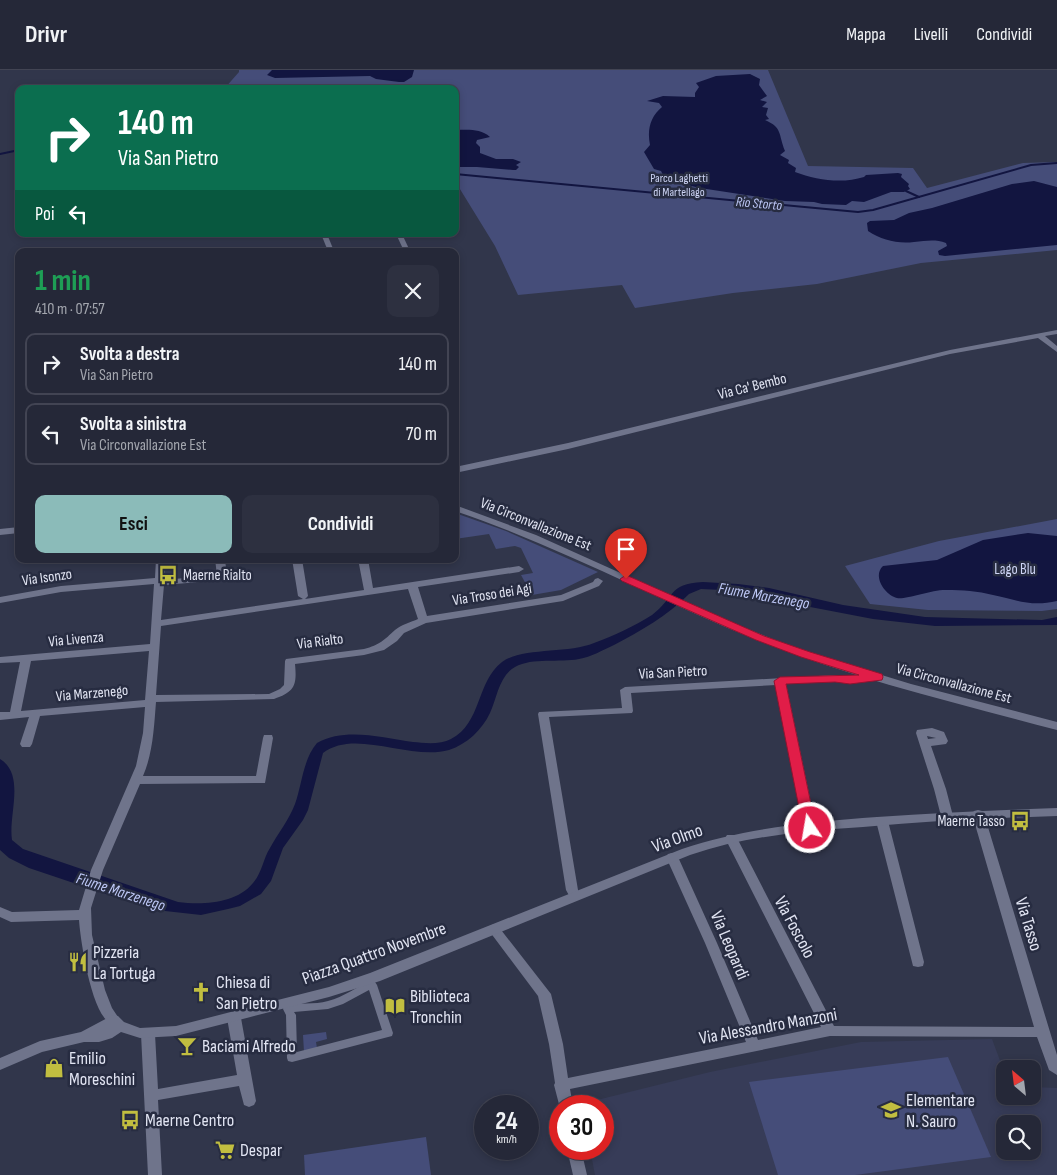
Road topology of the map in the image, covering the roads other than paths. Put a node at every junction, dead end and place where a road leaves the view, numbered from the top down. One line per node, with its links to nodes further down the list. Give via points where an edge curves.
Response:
1 (1057, 332): 2 (street, Via Ca' Bembo)
2 (1038, 335): 3 (street); 4 (street, Via Ca' Bembo, via 950,352 568,446)
3 (1057, 350)
4 (459, 469)
5 (459, 509): 24 (street, Via Circonvallazione Est, via 521,531 760,638)
6 (15, 530): 7 (street)
7 (0, 532)
8 (161, 563): 14 (street)
9 (220, 563): 14 (street, via 222,578)
10 (299, 563): 17 (street)
11 (364, 563): 16 (street)
12 (519, 569): 15 (street, Via Troso dei Agi)
13 (598, 581): 19 (street, Via Troso dei Agi, via 563,598)
14 (159, 582): 18 (street, Via Isonzo, via 61,589); 20 (street)
15 (412, 585): 16 (street, Via Troso dei Agi); 19 (street)
16 (369, 592): 20 (street, Via Troso dei Agi)
17 (303, 596)
18 (0, 600)
19 (423, 620): 28 (street, Via Rialto, via 400,631 380,648 290,661 291,684 285,693 270,697)
20 (156, 624): 21 (street)
21 (154, 647): 22 (street, Via Livenza); 28 (street)
22 (26, 658): 23 (street, Via Livenza); 30 (street)
23 (0, 660)
24 (851, 670): 25 (street, Via Circonvallazione Est); 26 (street, Via San Pietro)
25 (878, 677): 26 (street, Via San Pietro); 32 (street, Via Circonvallazione Est)
26 (835, 678): 27 (street, Via San Pietro)
27 (780, 681): 41 (street); 44 (street, Via San Pietro, via 625,690 628,711 543,714)
28 (150, 701): 29 (street, Via Marzenego); 36 (street, via 146,750)
29 (36, 713): 30 (street, Via Marzenego); 35 (street, Via Marzenego)
30 (15, 715): 31 (street, Via Marzenego)
31 (0, 716)
32 (1057, 726)
33 (268, 738): 36 (street, via 261,780)
34 (924, 743): 39 (street)
35 (26, 744)
36 (137, 780): 46 (street, via 96,870)
37 (1057, 812): 38 (street, Via Olmo)
38 (978, 814): 39 (street, Via Olmo); 54 (street, Via Tasso)
39 (947, 816): 40 (street, Via Olmo)
40 (882, 821): 41 (street, Via Olmo); 48 (street)
41 (810, 828): 42 (street, Via Olmo)
42 (731, 838): 43 (street, Via Olmo); 52 (street, Via Foscolo)
43 (672, 858): 44 (street, Via Olmo); 55 (street, Via Leopardi)
44 (575, 896): 47 (street, Via Olmo)
45 (0, 912): 46 (street, via 11,917)
46 (84, 915): 51 (street, via 98,990 106,1011)
47 (494, 928): 50 (street, Piazza Quattro Novembre, via 329,992); 59 (street, via 544,994 556,1044)
48 (918, 962)
49 (288, 1009): 49 (street, Piazza Quattro Novembre, via 328,1005 372,984 388,1033 292,1058 291,1015)
50 (234, 1018): 53 (street, Piazza Quattro Novembre); 58 (street)
51 (116, 1023): 53 (street, Piazza Quattro Novembre); 56 (street, via 112,1032 100,1037 84,1037 40,1048)
52 (830, 1031): 54 (street, Via Alessandro Manzoni); 55 (street, Via Alessandro Manzoni)
53 (148, 1034): 61 (street)
54 (1049, 1042): 57 (street, Via Tasso)
55 (754, 1046): 59 (street, Via Alessandro Manzoni)
56 (0, 1064)
57 (1057, 1069)
58 (245, 1079): 61 (street); 62 (street)
59 (561, 1085): 60 (street)
60 (563, 1095)
61 (150, 1096): 64 (street)
62 (249, 1101)
63 (577, 1160): 65 (street)
64 (155, 1175)
65 (580, 1175)

